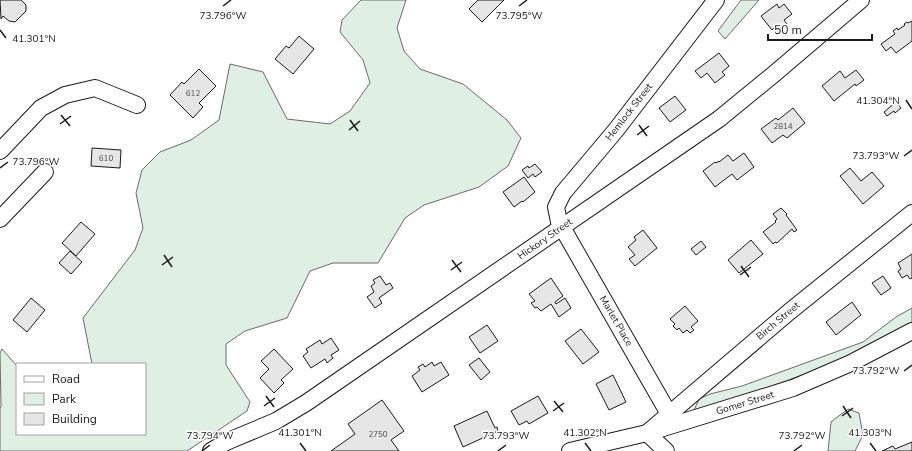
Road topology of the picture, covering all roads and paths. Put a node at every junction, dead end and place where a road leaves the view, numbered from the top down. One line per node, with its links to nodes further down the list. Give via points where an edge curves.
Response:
1 (716, 0): 8 (street, Hemlock Street, via 616,130 563,193 556,207)
2 (861, 0): 8 (street, Hickory Street, via 719,119)
3 (136, 105): 4 (street, via 95,88 65,95 41,108)
4 (0, 151)
5 (45, 172): 7 (street)
6 (912, 213): 10 (street, Birch Street, via 789,312)
7 (0, 219)
8 (562, 228): 10 (street, Marlet Place); 12 (street, Hickory Street, via 306,403 276,421)
9 (912, 331): 11 (street, Gomer Street, via 851,363 793,388)
10 (669, 414): 11 (street, Birch Street)
11 (647, 433): 13 (street, Gomer Street); 14 (street)
12 (211, 451)
13 (570, 451)
14 (666, 451)

